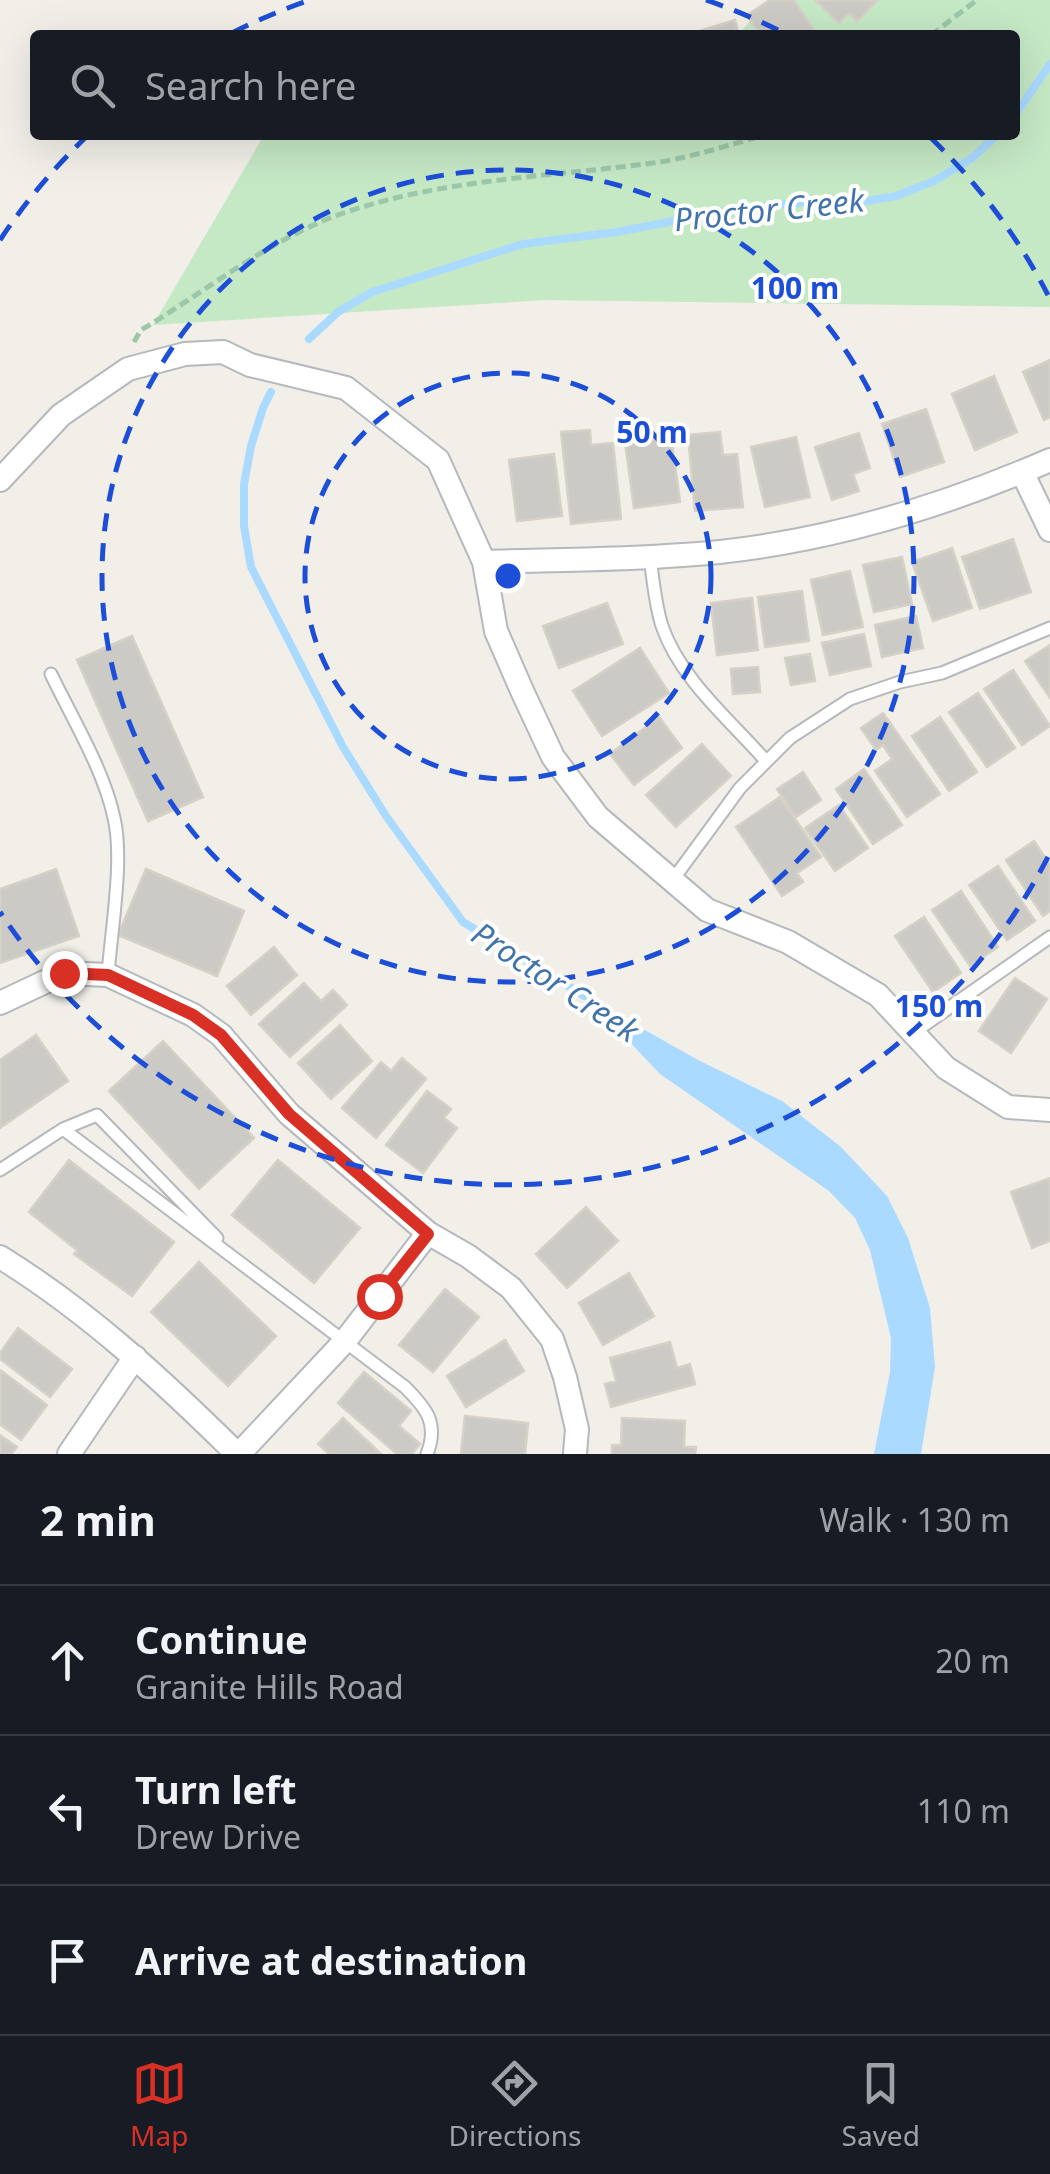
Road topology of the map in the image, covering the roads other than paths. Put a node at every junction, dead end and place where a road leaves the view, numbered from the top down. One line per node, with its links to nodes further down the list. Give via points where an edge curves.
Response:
1 (1050, 460): 2 (street)
2 (1022, 472): 4 (street); 5 (street, via 897,516 785,540)
3 (0, 480): 6 (street, via 61,414 128,369 223,352 346,388 438,460)
4 (1050, 530)
5 (650, 557): 6 (street); 9 (lane, via 672,649)
6 (484, 562): 10 (street, via 496,631 552,756 598,817)
7 (1050, 628): 9 (lane, via 942,673 850,699)
8 (51, 674): 12 (lane, via 115,818)
9 (766, 762): 10 (lane)
10 (672, 881): 14 (street, via 707,910 788,942 878,995)
11 (1050, 936): 14 (lane)
12 (108, 975): 13 (street, via 64,973); 18 (street, via 221,1035 289,1114)
13 (0, 1003)
14 (912, 1033): 15 (street, via 946,1068 1008,1107)
15 (1050, 1110)
16 (63, 1130): 17 (lane); 20 (lane); 20 (lane, via 97,1115)
17 (0, 1170)
18 (428, 1234): 21 (street); 26 (street, via 510,1288 552,1339 577,1430)
19 (0, 1257): 22 (street, via 80,1310)
20 (245, 1266): 21 (lane)
21 (345, 1341): 24 (street); 25 (lane, via 426,1408 434,1438)
22 (135, 1357): 23 (street); 24 (street)
23 (69, 1454)
24 (238, 1454)
25 (427, 1454)
26 (576, 1454)

